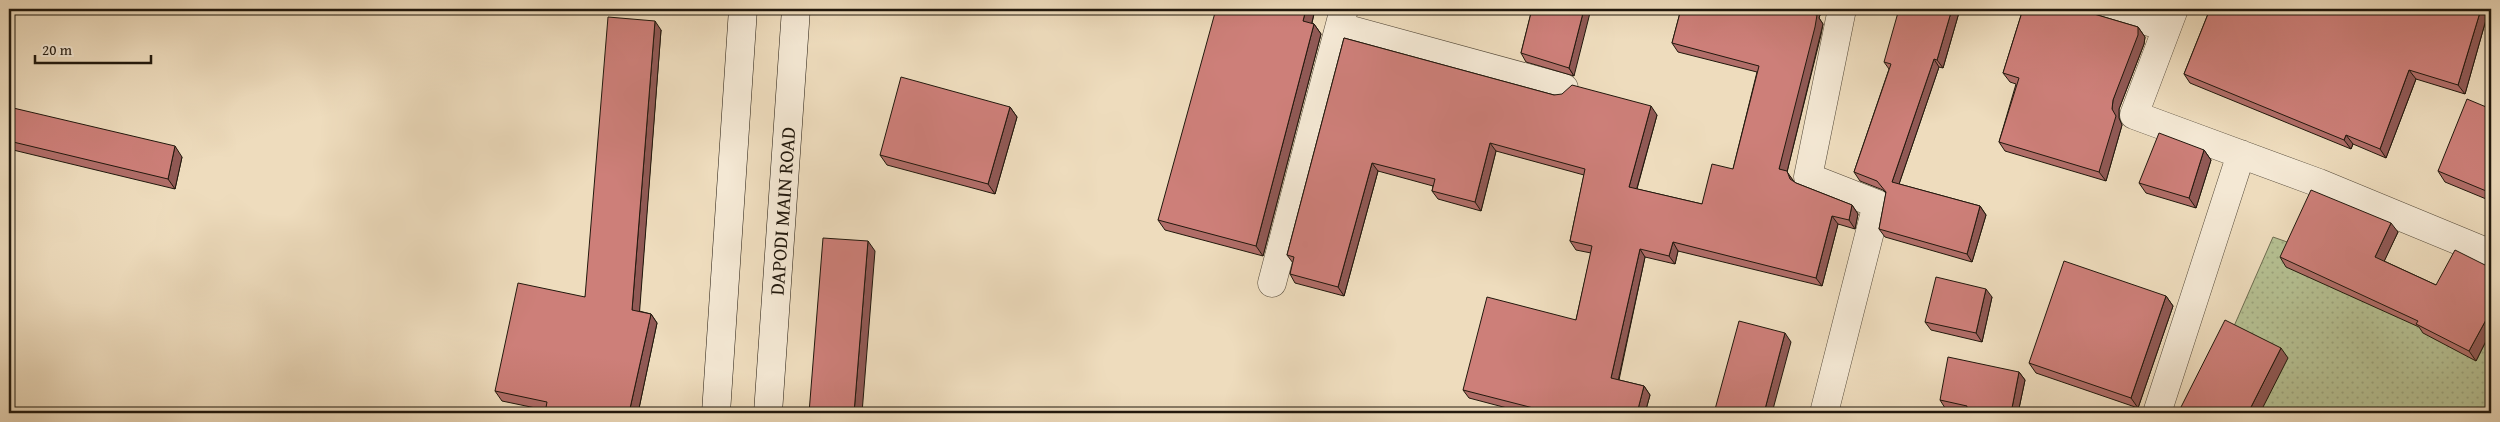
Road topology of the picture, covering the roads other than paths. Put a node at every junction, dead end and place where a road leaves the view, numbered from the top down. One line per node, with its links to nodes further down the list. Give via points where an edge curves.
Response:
1 (743, 9): 11 (street)
2 (796, 9): 12 (street, DAPODI MAIN ROAD)
3 (1842, 9): 13 (street, via 1808,177 1877,204)
4 (2105, 9): 6 (street)
5 (1342, 18): 7 (street); 10 (street)
6 (2171, 18): 8 (street, via 2134,115)
7 (1564, 88)
8 (2241, 154): 9 (street); 14 (street)
9 (2491, 254)
10 (1272, 283)
11 (716, 413)
12 (768, 413)
13 (1824, 413)
14 (2157, 413)

